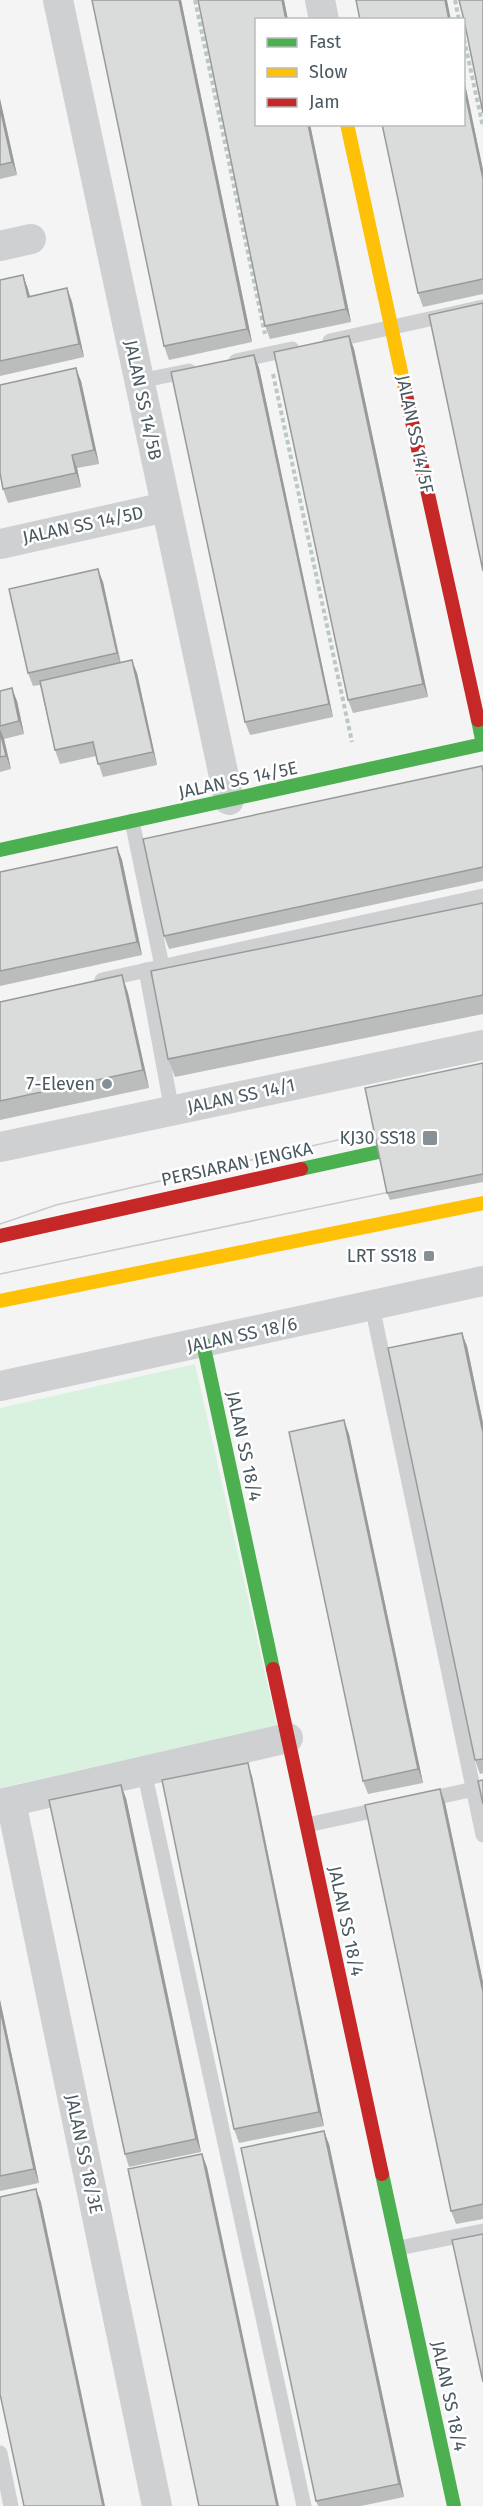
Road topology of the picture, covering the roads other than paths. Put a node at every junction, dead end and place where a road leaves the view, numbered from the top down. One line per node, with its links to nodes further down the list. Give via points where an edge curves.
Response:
1 (58, 0): 11 (street, JALAN SS 14/5B)
2 (320, 0): 3 (street)
3 (324, 18)
4 (347, 126): 8 (street, JALAN SS 14/5F)
5 (31, 239): 6 (street)
6 (0, 246)
7 (483, 307): 8 (lane)
8 (391, 327): 9 (lane); 14 (street, JALAN SS 14/5F)
9 (225, 363)
10 (204, 368): 11 (lane)
11 (139, 381): 12 (street, JALAN SS 14/5B)
12 (166, 507): 13 (street, JALAN SS 14/5D); 15 (street, JALAN SS 14/5B)
13 (0, 544)
14 (483, 744): 15 (street, JALAN SS 14/5E)
15 (229, 800): 16 (street, JALAN SS 14/5E)
16 (132, 821): 17 (street, JALAN SS 14/5E); 19 (lane)
17 (0, 850)
18 (483, 896): 19 (lane)
19 (162, 966): 20 (lane)
20 (146, 970): 21 (lane); 23 (lane)
21 (90, 982)
22 (483, 1045): 23 (street, JALAN SS 14/1)
23 (172, 1111): 25 (street, JALAN SS 14/1)
24 (483, 1129): 27 (street, PERSIARAN JENGKA)
25 (0, 1147)
26 (483, 1203): 29 (street)
27 (0, 1236)
28 (483, 1281): 30 (street, JALAN SS 18/6)
29 (0, 1301)
30 (372, 1306): 31 (street, JALAN SS 18/6); 35 (lane)
31 (203, 1343): 32 (street, JALAN SS 18/6); 33 (street, JALAN SS 18/4)
32 (0, 1386)
33 (288, 1738): 34 (street); 37 (street, JALAN SS 18/4)
34 (144, 1771): 36 (street); 44 (lane)
35 (478, 1788): 37 (lane); 38 (lane)
36 (5, 1803): 43 (street, JALAN SS 18/3E)
37 (307, 1825): 40 (street, JALAN SS 18/4)
38 (483, 1834)
39 (483, 2231): 40 (lane)
40 (399, 2248): 45 (street, JALAN SS 18/4)
41 (0, 2453): 42 (lane)
42 (11, 2506)
43 (157, 2506)
44 (304, 2506)
45 (454, 2506)

